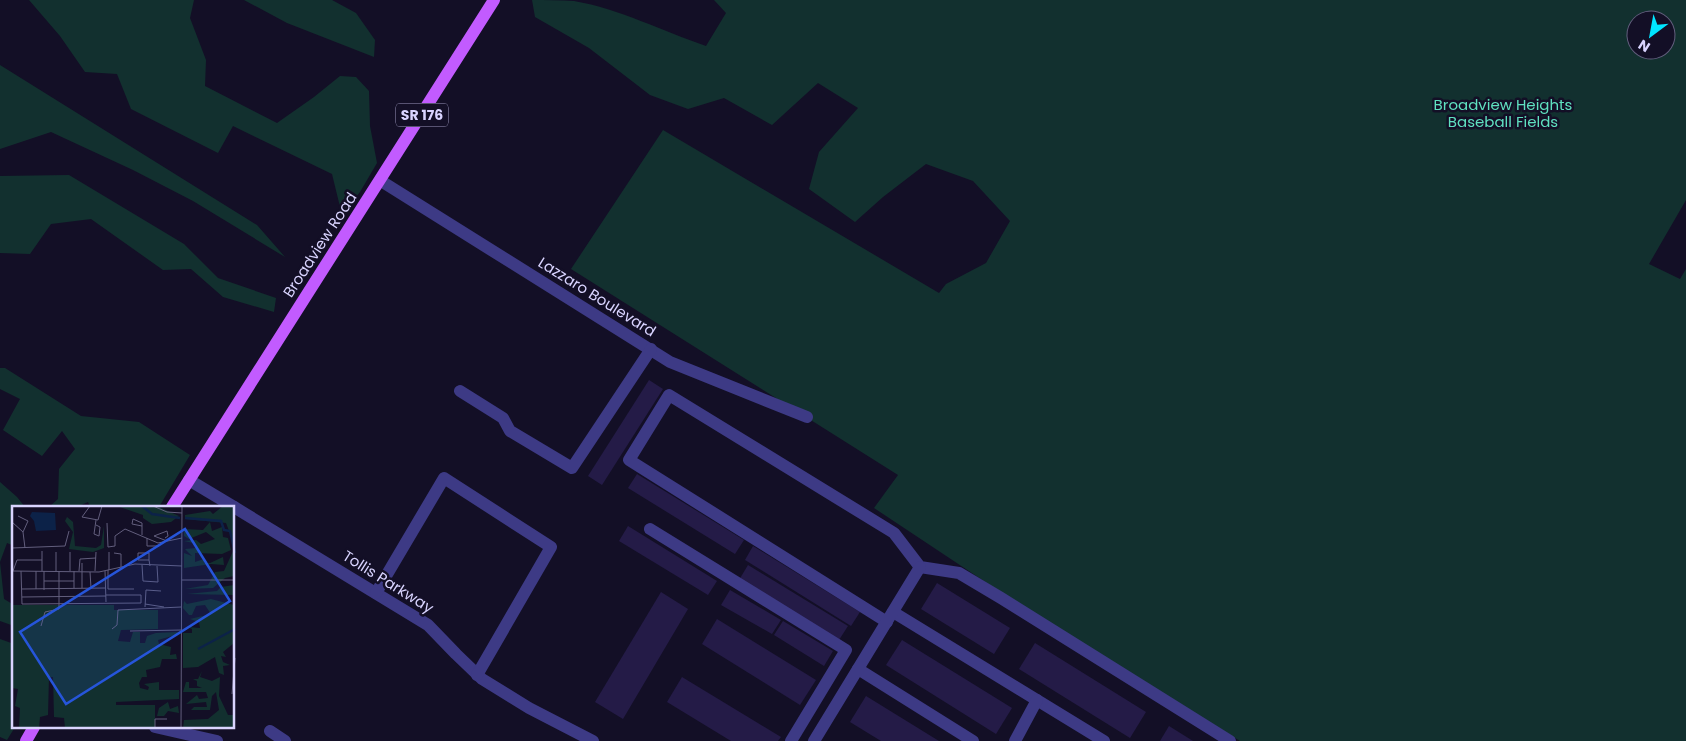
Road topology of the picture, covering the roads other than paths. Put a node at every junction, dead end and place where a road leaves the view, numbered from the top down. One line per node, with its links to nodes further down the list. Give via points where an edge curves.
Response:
1 (494, 0): 2 (main road, Broadview Road / SR 176)
2 (380, 181): 3 (street, Lazzaro Boulevard); 6 (main road, Broadview Road / SR 176)
3 (651, 349): 4 (street, via 572,468 510,431 503,418); 5 (street, Lazzaro Boulevard, via 670,362)
4 (460, 391)
5 (808, 417)
6 (190, 480): 7 (main road, Broadview Road / SR 176); 8 (street, Tollis Parkway)
7 (173, 506)
8 (232, 506)
9 (235, 508): 12 (street, Tollis Parkway)
10 (650, 530): 27 (street, via 846,650)
11 (920, 567): 13 (street); 13 (street, via 894,533 668,395 629,460); 31 (street, via 959,573)
12 (376, 594): 15 (street, Tollis Parkway, via 428,626); 15 (street, via 444,478 551,547)
13 (890, 617): 14 (street); 16 (street)
14 (858, 669): 22 (street); 28 (street)
15 (477, 674): 26 (street, Tollis Parkway, via 528,708)
16 (1037, 700): 20 (street); 29 (street)
17 (33, 728): 23 (main road)
18 (158, 728): 21 (street)
19 (270, 731): 25 (street)
20 (1091, 737): 30 (street)
21 (190, 738): 24 (street)
22 (968, 740)
23 (26, 741)
24 (217, 741)
25 (286, 741)
26 (592, 741)
27 (791, 741)
28 (814, 741)
29 (1015, 741)
30 (1104, 741)
31 (1230, 741)

